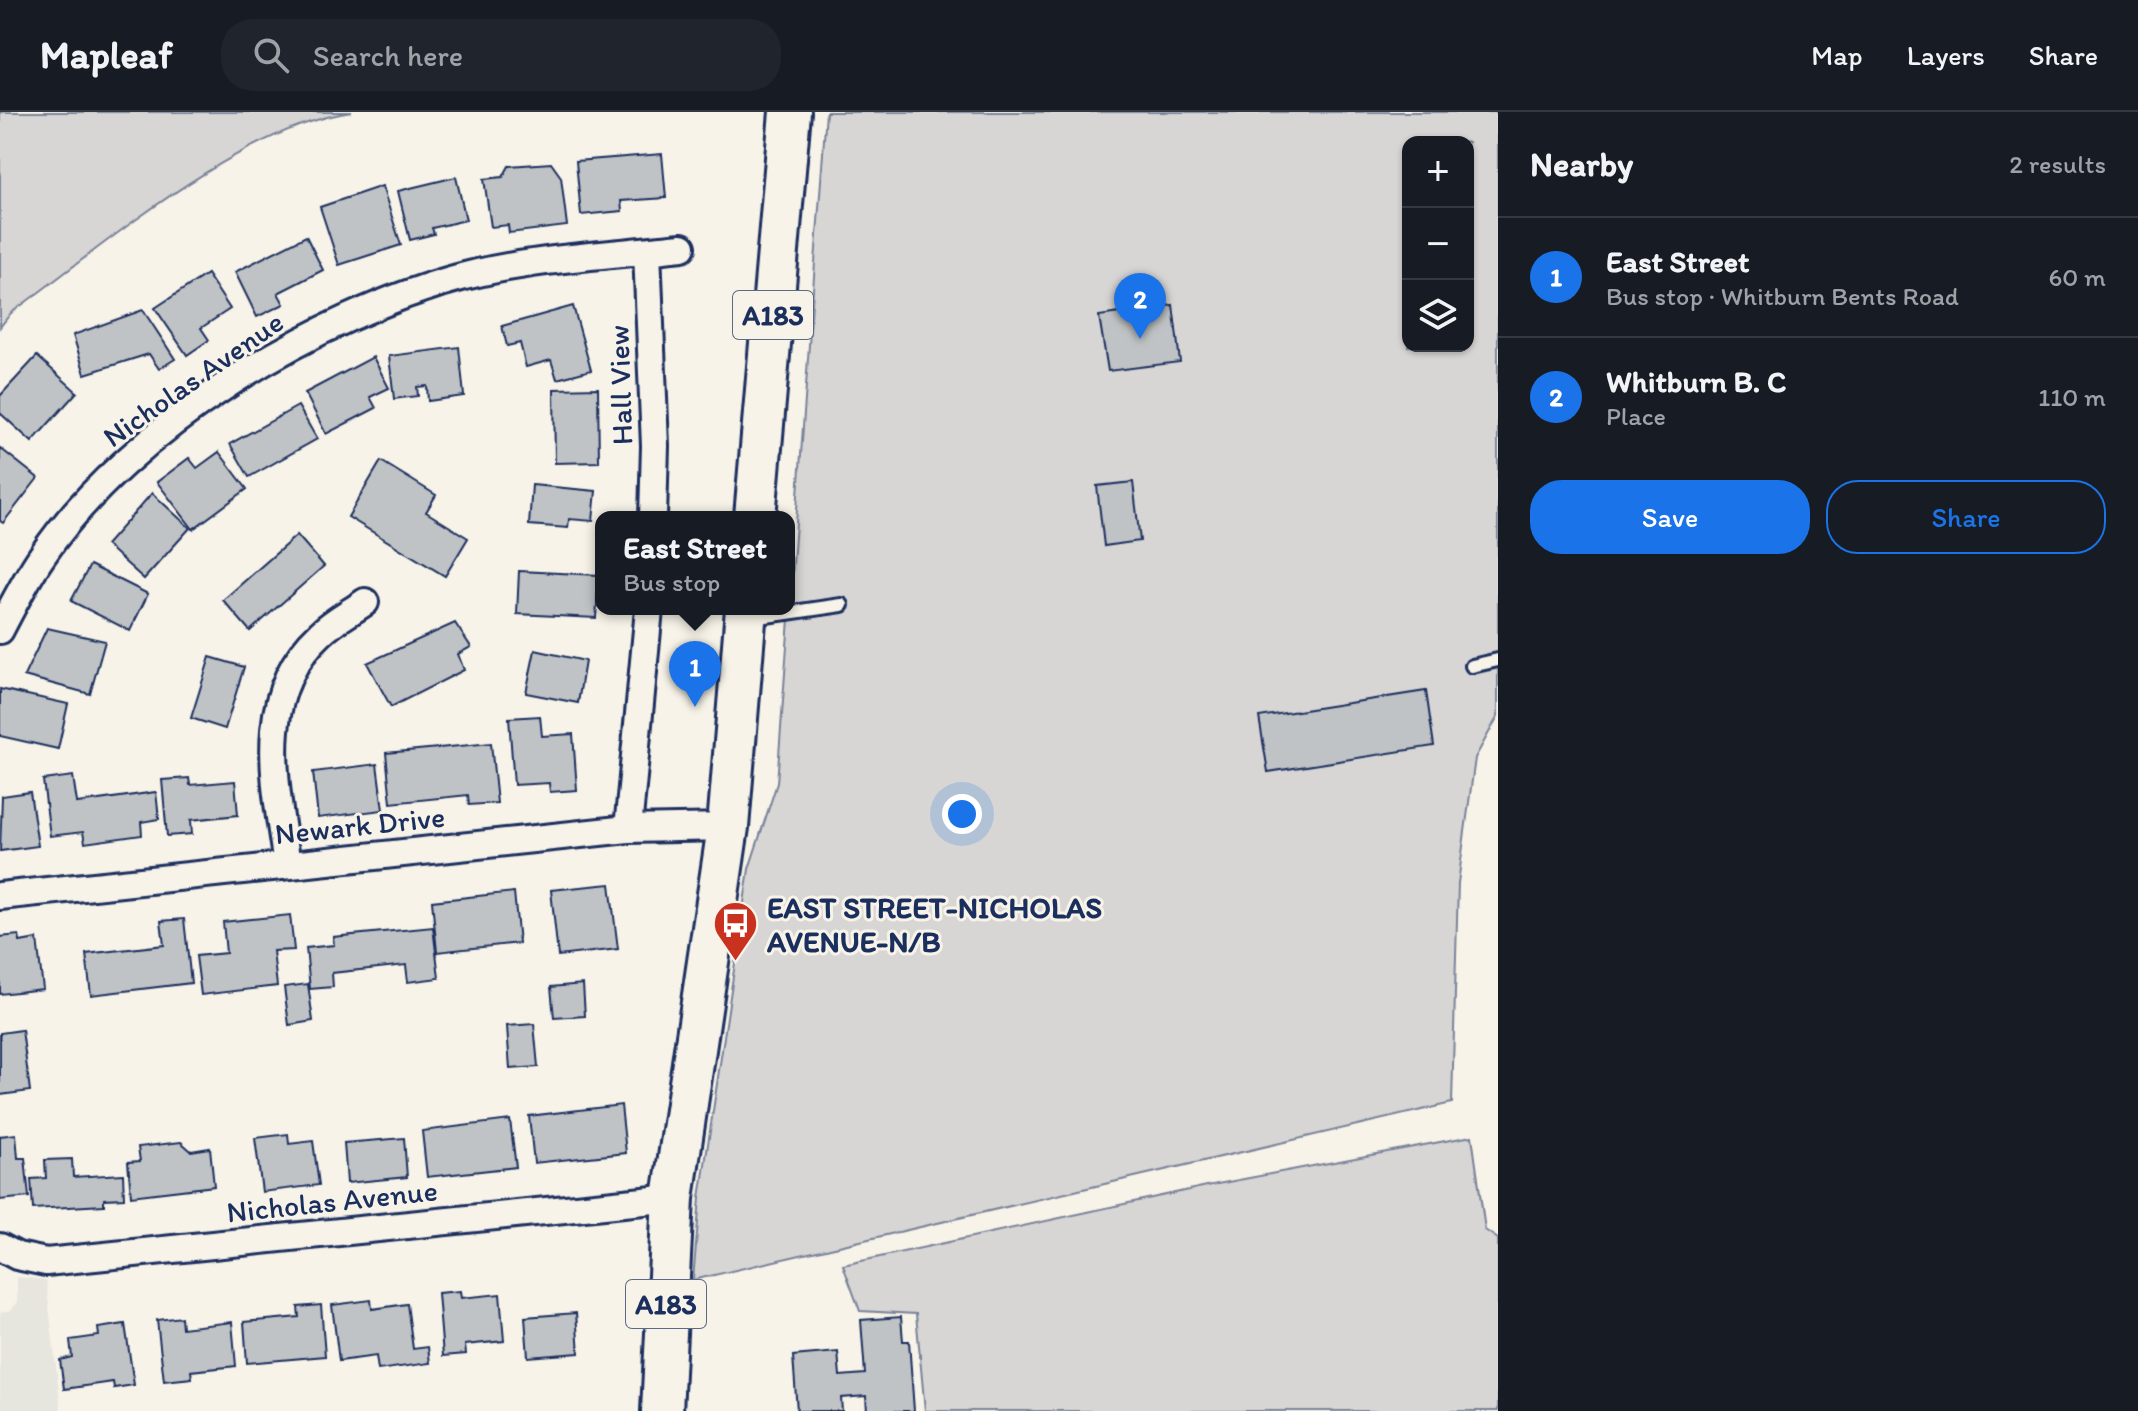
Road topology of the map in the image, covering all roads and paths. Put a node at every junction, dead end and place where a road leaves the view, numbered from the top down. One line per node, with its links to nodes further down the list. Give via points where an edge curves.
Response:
1 (790, 112): 5 (main road, A183)
2 (682, 247): 3 (street, Nicholas Avenue)
3 (647, 251): 4 (street, Hall View); 11 (street, Nicholas Avenue, via 526,264 421,288 376,304 285,350 120,467 42,555)
4 (653, 511)
5 (756, 511)
6 (365, 602): 16 (street, via 319,634 284,682 273,724 273,761)
7 (842, 605): 8 (lane)
8 (795, 609)
9 (648, 615): 15 (street)
10 (745, 615): 14 (main road, A183)
11 (0, 630)
12 (1498, 660): 13 (lane)
13 (1472, 666)
14 (728, 827): 15 (street, Newark Drive); 18 (main road, A183)
15 (628, 829): 16 (street, Newark Drive)
16 (287, 865): 17 (street, Newark Drive)
17 (0, 896)
18 (673, 1198): 19 (street, Nicholas Avenue, via 46,1262); 20 (main road, A183)
19 (0, 1247)
20 (662, 1411)

